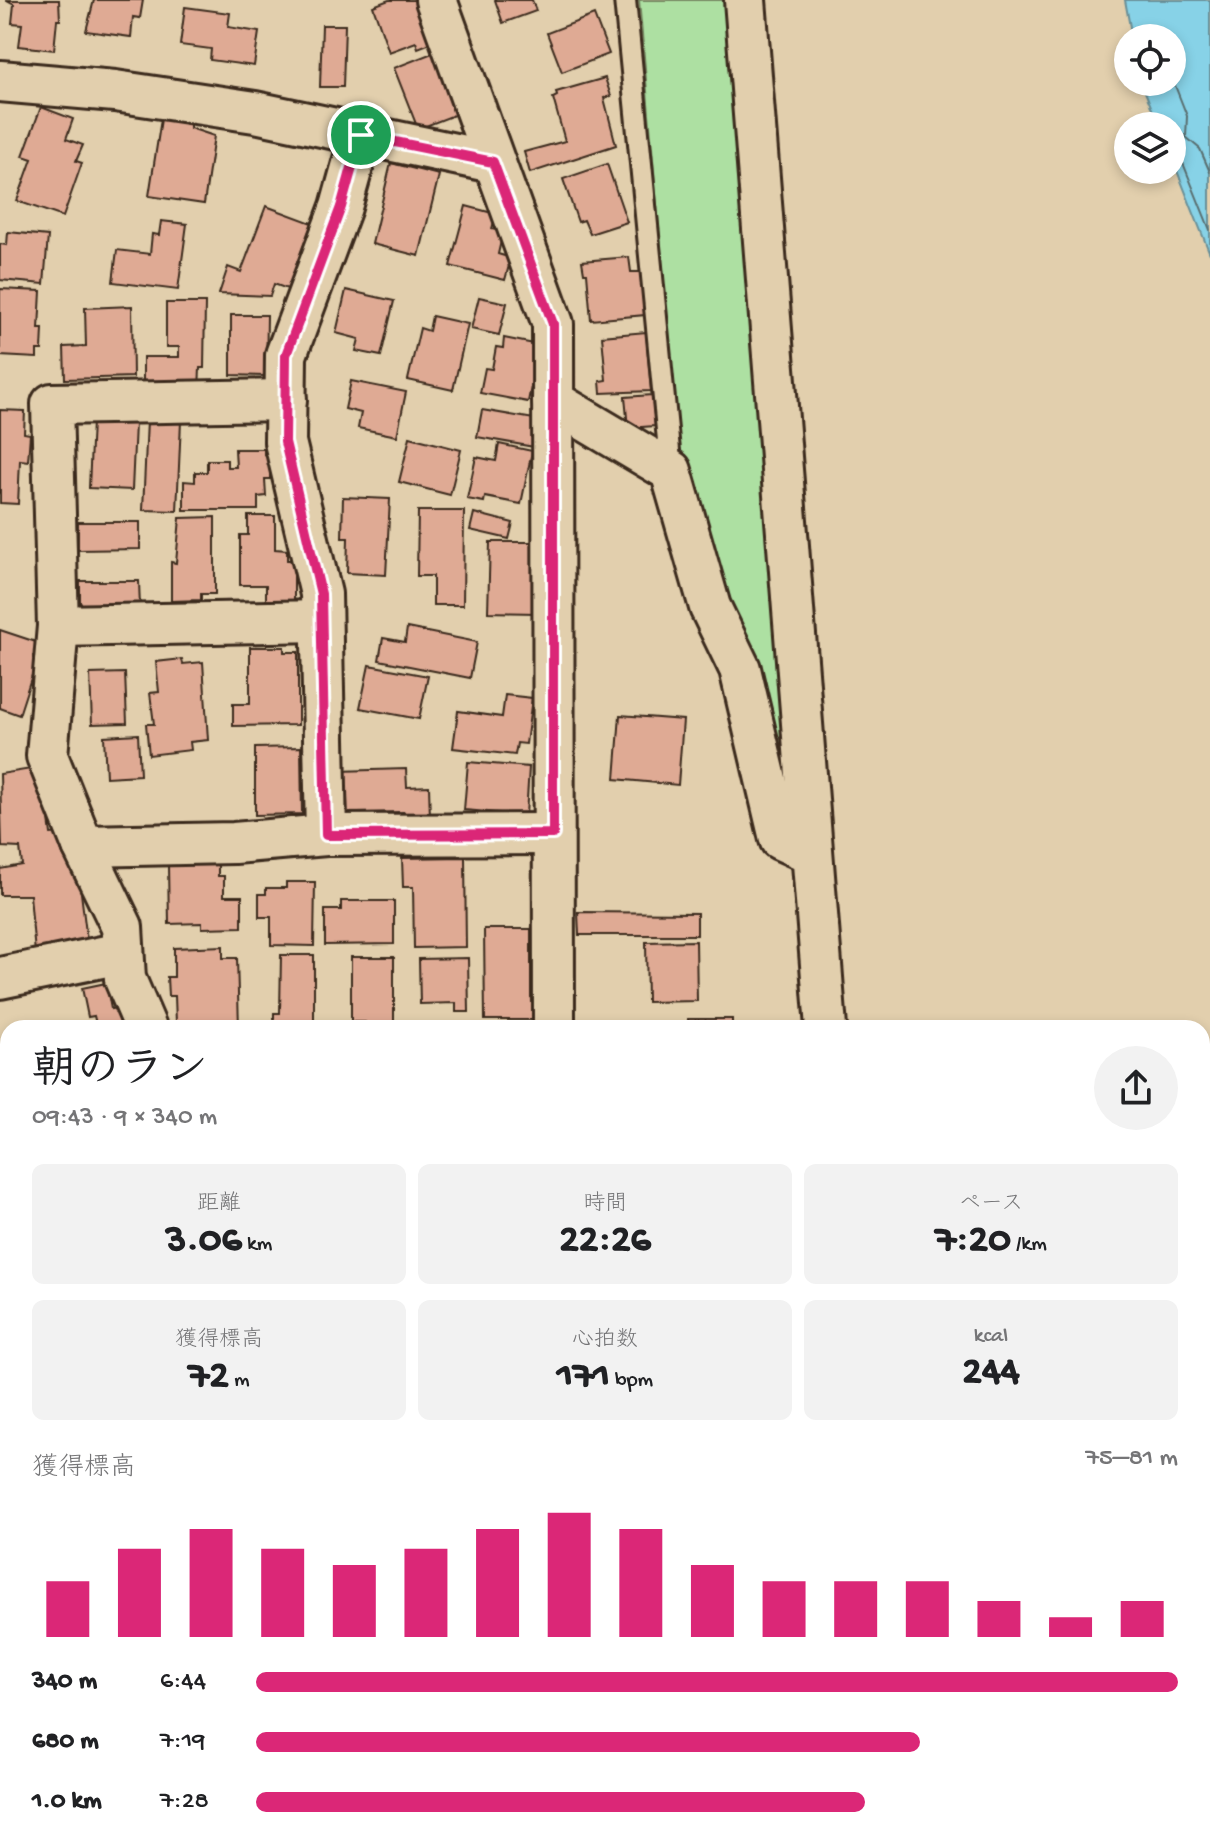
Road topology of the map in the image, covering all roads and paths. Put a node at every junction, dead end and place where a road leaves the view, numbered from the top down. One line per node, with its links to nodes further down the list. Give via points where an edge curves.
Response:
1 (436, 0): 6 (street)
2 (625, 0): 9 (lane)
3 (745, 0): 15 (street)
4 (0, 81): 5 (street, via 224,107)
5 (361, 135): 6 (street); 7 (street, via 341,207 286,355)
6 (493, 162): 8 (street, via 553,324)
7 (286, 400): 10 (street, via 285,442 321,594); 11 (street, via 52,404)
8 (553, 401): 9 (street); 12 (street)
9 (671, 471): 15 (street, via 710,607 740,669 780,839)
10 (321, 621): 11 (street); 13 (street)
11 (58, 626): 14 (street, via 47,756)
12 (553, 834): 13 (street); 19 (street)
13 (326, 835): 14 (street)
14 (83, 846): 16 (street, via 122,927)
15 (811, 853): 20 (street)
16 (121, 953): 17 (street); 18 (street, via 125,979)
17 (0, 978)
18 (143, 1020)
19 (554, 1020)
20 (825, 1020)

